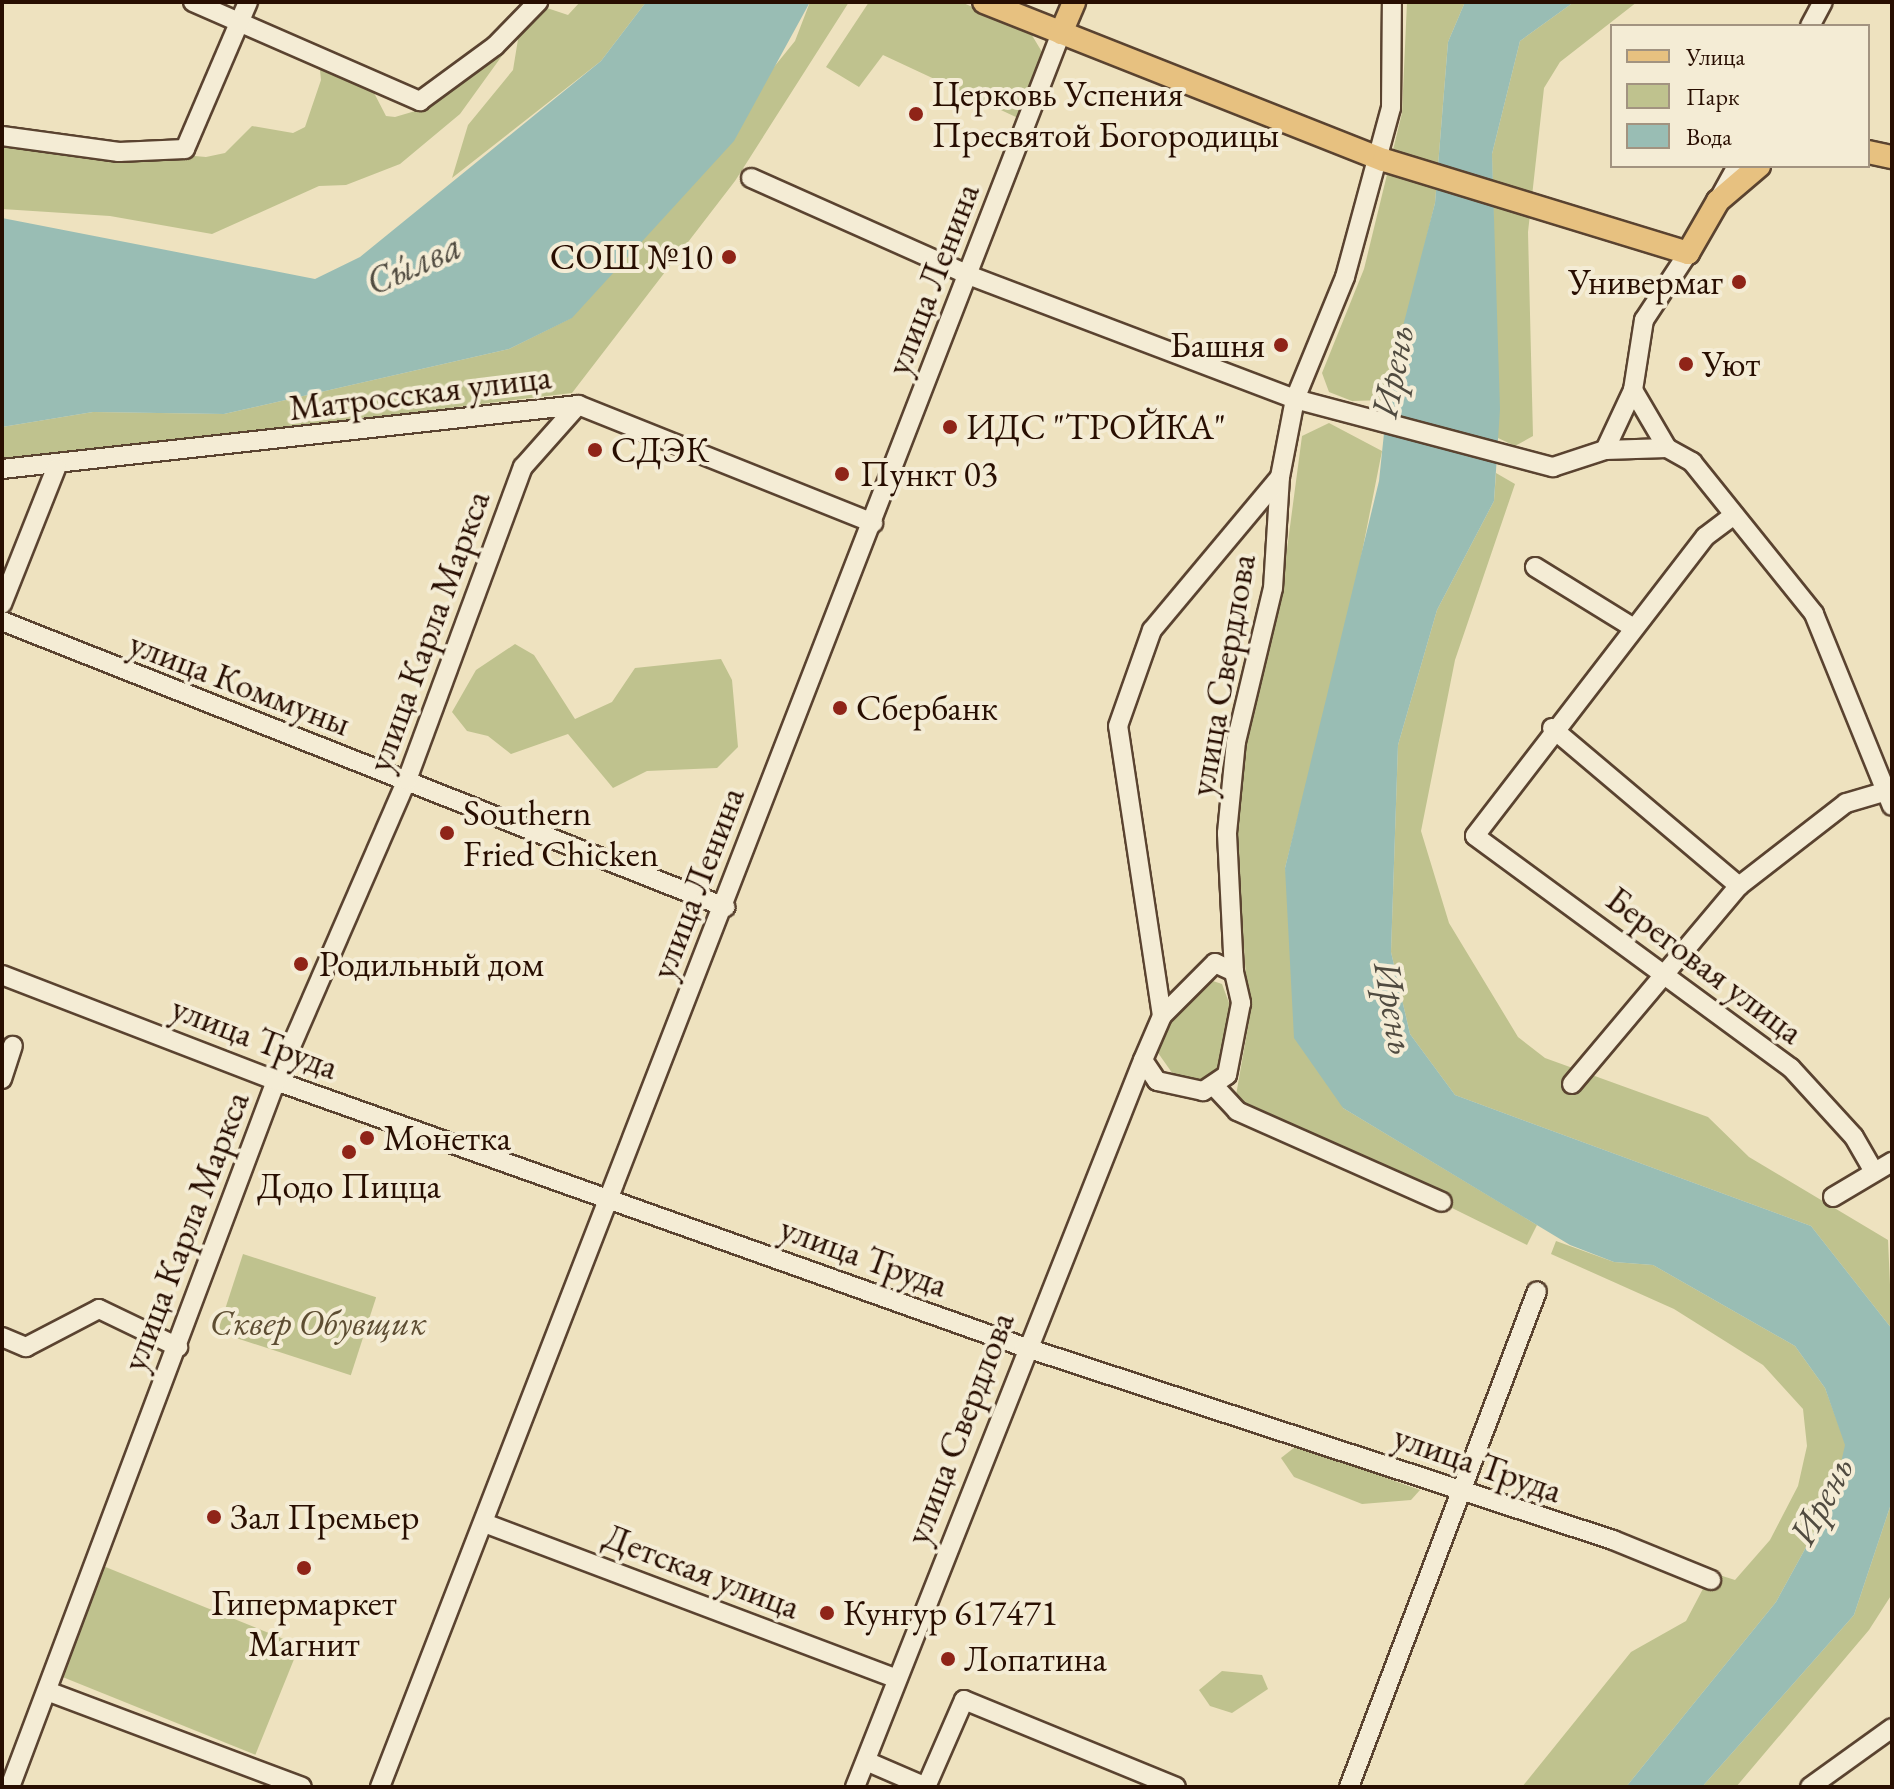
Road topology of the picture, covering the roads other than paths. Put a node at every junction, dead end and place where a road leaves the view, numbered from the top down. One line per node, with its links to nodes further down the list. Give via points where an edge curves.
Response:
1 (193, 2): 8 (street)
2 (248, 2): 8 (street)
3 (538, 2): 8 (street, via 495,46 420,101)
4 (984, 2): 10 (main road)
5 (1074, 2): 10 (main road, улица Ленина)
6 (1392, 2): 14 (street, улица Свердлова, via 1391,108)
7 (1823, 2): 9 (street)
8 (239, 23): 11 (street, via 185,149 119,152)
9 (1811, 24)
10 (1061, 33): 14 (main road); 20 (street, улица Ленина)
11 (2, 136)
12 (1870, 152): 13 (main road)
13 (1892, 157)
14 (1382, 159): 19 (main road); 22 (street, улица Свердлова, via 1345,277)
15 (1736, 168): 18 (street)
16 (1757, 168): 18 (main road)
17 (751, 178): 20 (street)
18 (1718, 201): 19 (main road)
19 (1688, 253): 21 (street, via 1644,320)
20 (971, 276): 22 (street); 30 (street, улица Ленина)
21 (1633, 390): 24 (street); 25 (street)
22 (1295, 399): 25 (street, via 1553,467); 28 (street, улица Свердлова)
23 (578, 405): 26 (street, Матросская улица); 30 (street, Матросская улица); 36 (street, улица Карла Маркса, via 523,467)
24 (1667, 448): 25 (street); 29 (street, via 1692,462)
25 (1605, 450)
26 (56, 468): 27 (street, Матросская улица); 32 (street)
27 (2, 469)
28 (1280, 477): 40 (street, улица Свердлова, via 1273,588 1236,742); 45 (street, улица Свердлова, via 1152,630 1118,726)
29 (1734, 515): 34 (street, via 1705,537); 37 (street, via 1814,614)
30 (873, 523): 39 (street, улица Ленина)
31 (1535, 567): 34 (street)
32 (2, 604)
33 (2, 621): 36 (street, улица Коммуны)
34 (1632, 627): 35 (street)
35 (1552, 728): 38 (street); 43 (street, Береговая улица, via 1475,836)
36 (407, 780): 39 (street, улица Коммуны); 49 (street, улица Карла Маркса)
37 (1890, 799): 38 (street, via 1846,803)
38 (1739, 886): 43 (street)
39 (725, 907): 57 (street, улица Ленина)
40 (1229, 932): 41 (street); 42 (street, улица Свердлова)
41 (1207, 965): 42 (street); 45 (street)
42 (1234, 972): 52 (street, улица Свердлова, via 1240,1025 1227,1075)
43 (1666, 972): 51 (street); 55 (street, Береговая улица, via 1791,1068 1854,1137)
44 (2, 975): 49 (street, улица Труда)
45 (1162, 1016): 47 (street, улица Свердлова)
46 (13, 1046): 48 (street)
47 (1143, 1060): 50 (street); 53 (street, улица Свердлова)
48 (2, 1079)
49 (276, 1081): 57 (street, улица Труда); 61 (street, улица Карла Маркса)
50 (1157, 1081): 52 (street); 53 (street)
51 (1572, 1084)
52 (1215, 1087): 58 (street, via 1237,1111)
53 (1126, 1093): 62 (street, улица Свердлова)
54 (1892, 1162): 55 (street)
55 (1873, 1170): 56 (street)
56 (1833, 1197)
57 (613, 1200): 62 (street, улица Труда); 64 (street, улица Ленина)
58 (1442, 1202)
59 (1537, 1291): 63 (street)
60 (2, 1337): 61 (street, via 26,1347 99,1309)
61 (178, 1347): 67 (street, улица Карла Маркса)
62 (1024, 1347): 63 (street, улица Труда); 66 (street, улица Свердлова)
63 (1460, 1491): 65 (street, улица Труда); 75 (street)
64 (487, 1524): 66 (street, Детская улица); 72 (street, улица Ленина)
65 (1711, 1580)
66 (894, 1678): 69 (street, улица Свердлова)
67 (47, 1691): 70 (street, улица Карла Маркса); 71 (street)
68 (1892, 1728): 76 (street)
69 (866, 1761): 73 (street, улица Свердлова); 74 (street, via 926,1787 964,1700)
70 (10, 1787)
71 (302, 1787)
72 (380, 1787)
73 (855, 1787)
74 (1176, 1787)
75 (1349, 1787)
76 (1810, 1787)

